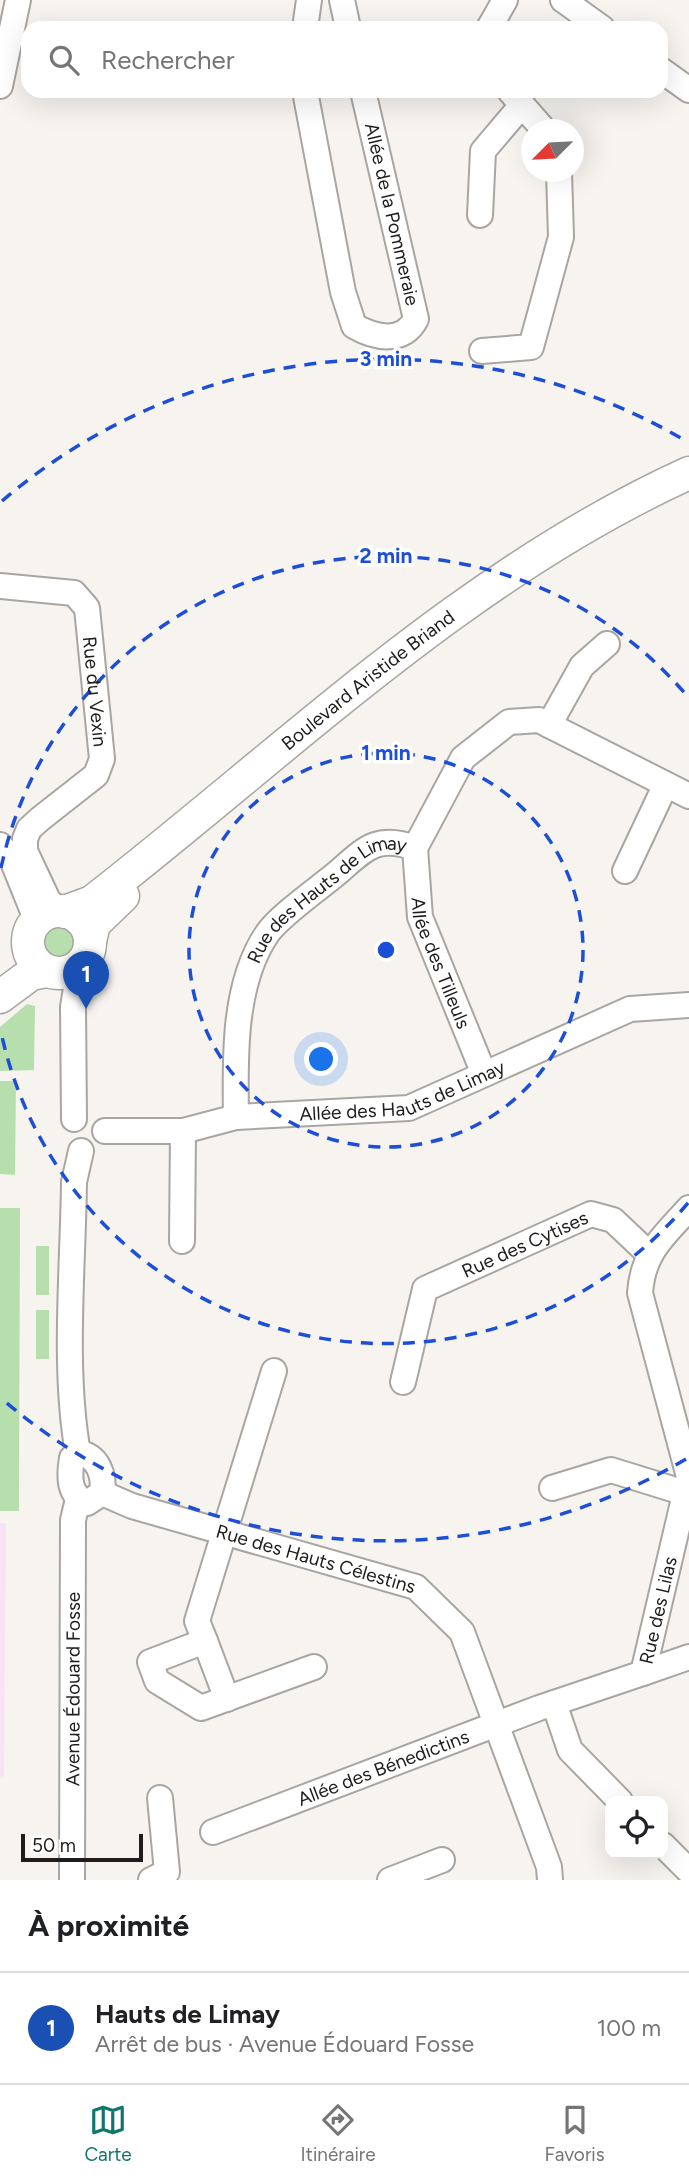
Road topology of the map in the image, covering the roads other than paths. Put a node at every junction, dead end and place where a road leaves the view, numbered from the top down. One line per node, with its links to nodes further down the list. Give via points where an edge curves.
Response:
1 (18, 0): 11 (street)
2 (309, 0): 6 (street)
3 (342, 0): 7 (street)
4 (505, 0): 8 (street)
5 (563, 0): 9 (street)
6 (306, 21)
7 (346, 21)
8 (493, 21)
9 (592, 21)
10 (668, 75): 12 (street)
11 (0, 86)
12 (689, 90)
13 (306, 98): 14 (street, Allée de la Pommeraie, via 343,292 354,326 373,336 395,336 411,328 416,318)
14 (365, 98)
15 (516, 98): 16 (street); 18 (street, via 483,151)
16 (534, 119)
17 (559, 182): 19 (street, via 561,237 531,347)
18 (480, 215)
19 (482, 351)
20 (689, 473): 30 (main road, Boulevard Aristide Briand, via 590,524 501,579 407,648 92,902)
21 (689, 483): 31 (main road, Boulevard Aristide Briand, via 565,551 433,640 144,878 97,920)
22 (0, 586): 30 (street, Rue du Vexin, via 74,593 86,608 102,758 96,775 40,819 25,839 25,851 48,900)
23 (607, 644): 24 (street, via 582,666)
24 (549, 725): 25 (street, Rue des Hauts de Limay); 28 (street, Rue des Hauts de Limay, via 539,720 509,722 463,758)
25 (666, 786): 26 (street, Rue des Hauts de Limay); 29 (street)
26 (689, 796)
27 (0, 845): 30 (street, via 11,857 34,914)
28 (415, 848): 35 (street, Allée des Tilleuls, via 420,917); 36 (street, Rue des Hauts de Limay, via 392,840 365,849 267,933 243,990 235,1053)
29 (625, 871)
30 (46, 923): 31 (main road, via 35,962); 31 (main road, via 82,922); 32 (main road, via 21,961)
31 (68, 962): 33 (main road, via 31,974); 37 (street)
32 (0, 979)
33 (0, 997)
34 (689, 1005): 35 (street, Allée des Hauts de Limay, via 630,1009)
35 (484, 1074): 36 (street, Allée des Hauts de Limay, via 409,1108)
36 (236, 1117): 39 (street, Allée des Hauts de Limay)
37 (74, 1119): 38 (street, via 90,1115 100,1120); 40 (street, via 68,1140)
38 (105, 1130): 39 (street, Allée des Hauts de Limay); 40 (street, via 98,1148)
39 (183, 1131): 42 (street)
40 (80, 1151): 46 (street, via 74,1182 72,1384)
41 (689, 1208): 43 (street)
42 (183, 1241)
43 (649, 1253): 45 (street, Rue des Cytises, via 614,1220 591,1214 425,1289); 49 (street, Rue des Lilas, via 641,1272 640,1293 689,1477)
44 (274, 1371): 51 (street)
45 (402, 1382)
46 (78, 1453): 48 (street, via 94,1460 104,1482); 50 (street, via 70,1470 70,1485)
47 (552, 1488): 49 (street, via 611,1470)
48 (103, 1493): 50 (street, via 87,1503); 51 (street, Rue des Hauts Célestins, via 132,1506)
49 (685, 1493): 55 (street, Rue des Lilas)
50 (78, 1499): 65 (street, Avenue Édouard Fosse, via 73,1527)
51 (225, 1532): 52 (street, via 197,1620); 58 (street, Rue des Hauts Célestins, via 416,1587 462,1632)
52 (205, 1642): 56 (street); 56 (street, via 150,1662 157,1681 201,1708)
53 (689, 1657): 55 (street)
54 (314, 1667): 56 (street)
55 (643, 1673): 57 (street, Rue des Lilas)
56 (227, 1699)
57 (554, 1703): 58 (street, Allée des Bénedictins); 59 (street, via 570,1750)
58 (497, 1726): 61 (street, Allée des Bénedictins); 68 (street, Rue des Hauts Célestins)
59 (615, 1796)
60 (160, 1798): 66 (street, via 167,1872)
61 (213, 1832)
62 (668, 1850): 64 (street)
63 (442, 1860): 67 (street)
64 (689, 1871)
65 (72, 1880)
66 (151, 1880)
67 (390, 1880)
68 (550, 1880)

